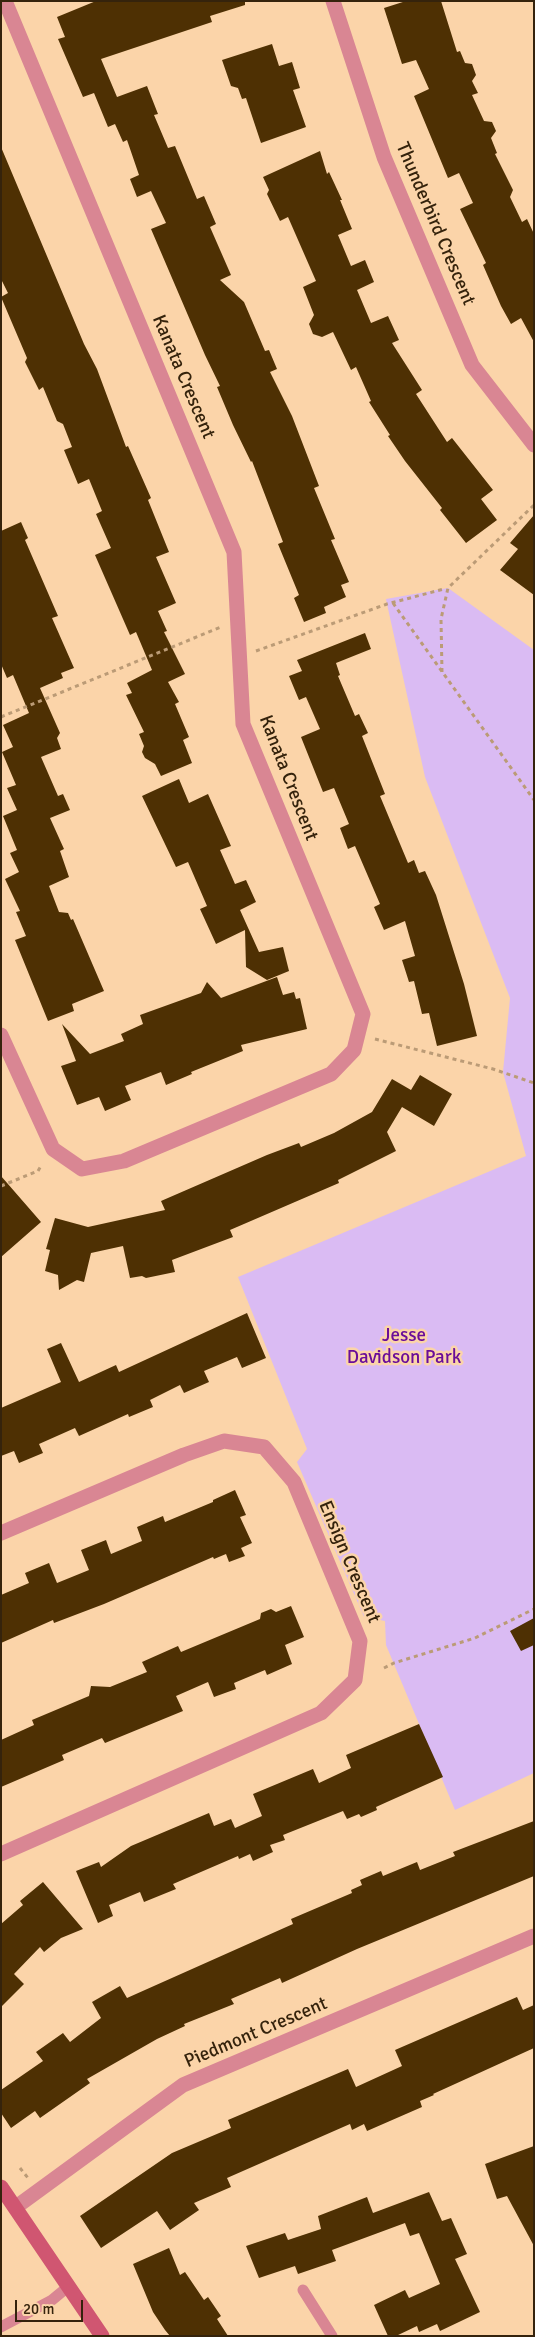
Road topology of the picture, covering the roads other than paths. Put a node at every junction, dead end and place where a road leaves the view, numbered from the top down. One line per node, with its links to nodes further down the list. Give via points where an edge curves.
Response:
1 (5, 1): 4 (street, Kanata Crescent, via 234,552 243,724 363,1014 354,1050 331,1074 124,1161 82,1169 53,1149)
2 (333, 1): 3 (street, Thunderbird Crescent, via 384,157 472,364)
3 (534, 445)
4 (1, 1035)
5 (1, 1533): 6 (street, Ensign Crescent, via 224,1441 264,1447 294,1482 360,1641 354,1680 321,1713)
6 (1, 1854)
7 (534, 1936): 9 (street, Piedmont Crescent, via 183,2085)
8 (1, 2187): 9 (street)
9 (16, 2207): 10 (street)
10 (69, 2286): 12 (lane, via 52,2300); 13 (street)
11 (303, 2290): 14 (lane)
12 (1, 2327)
13 (102, 2336)
14 (332, 2336)

